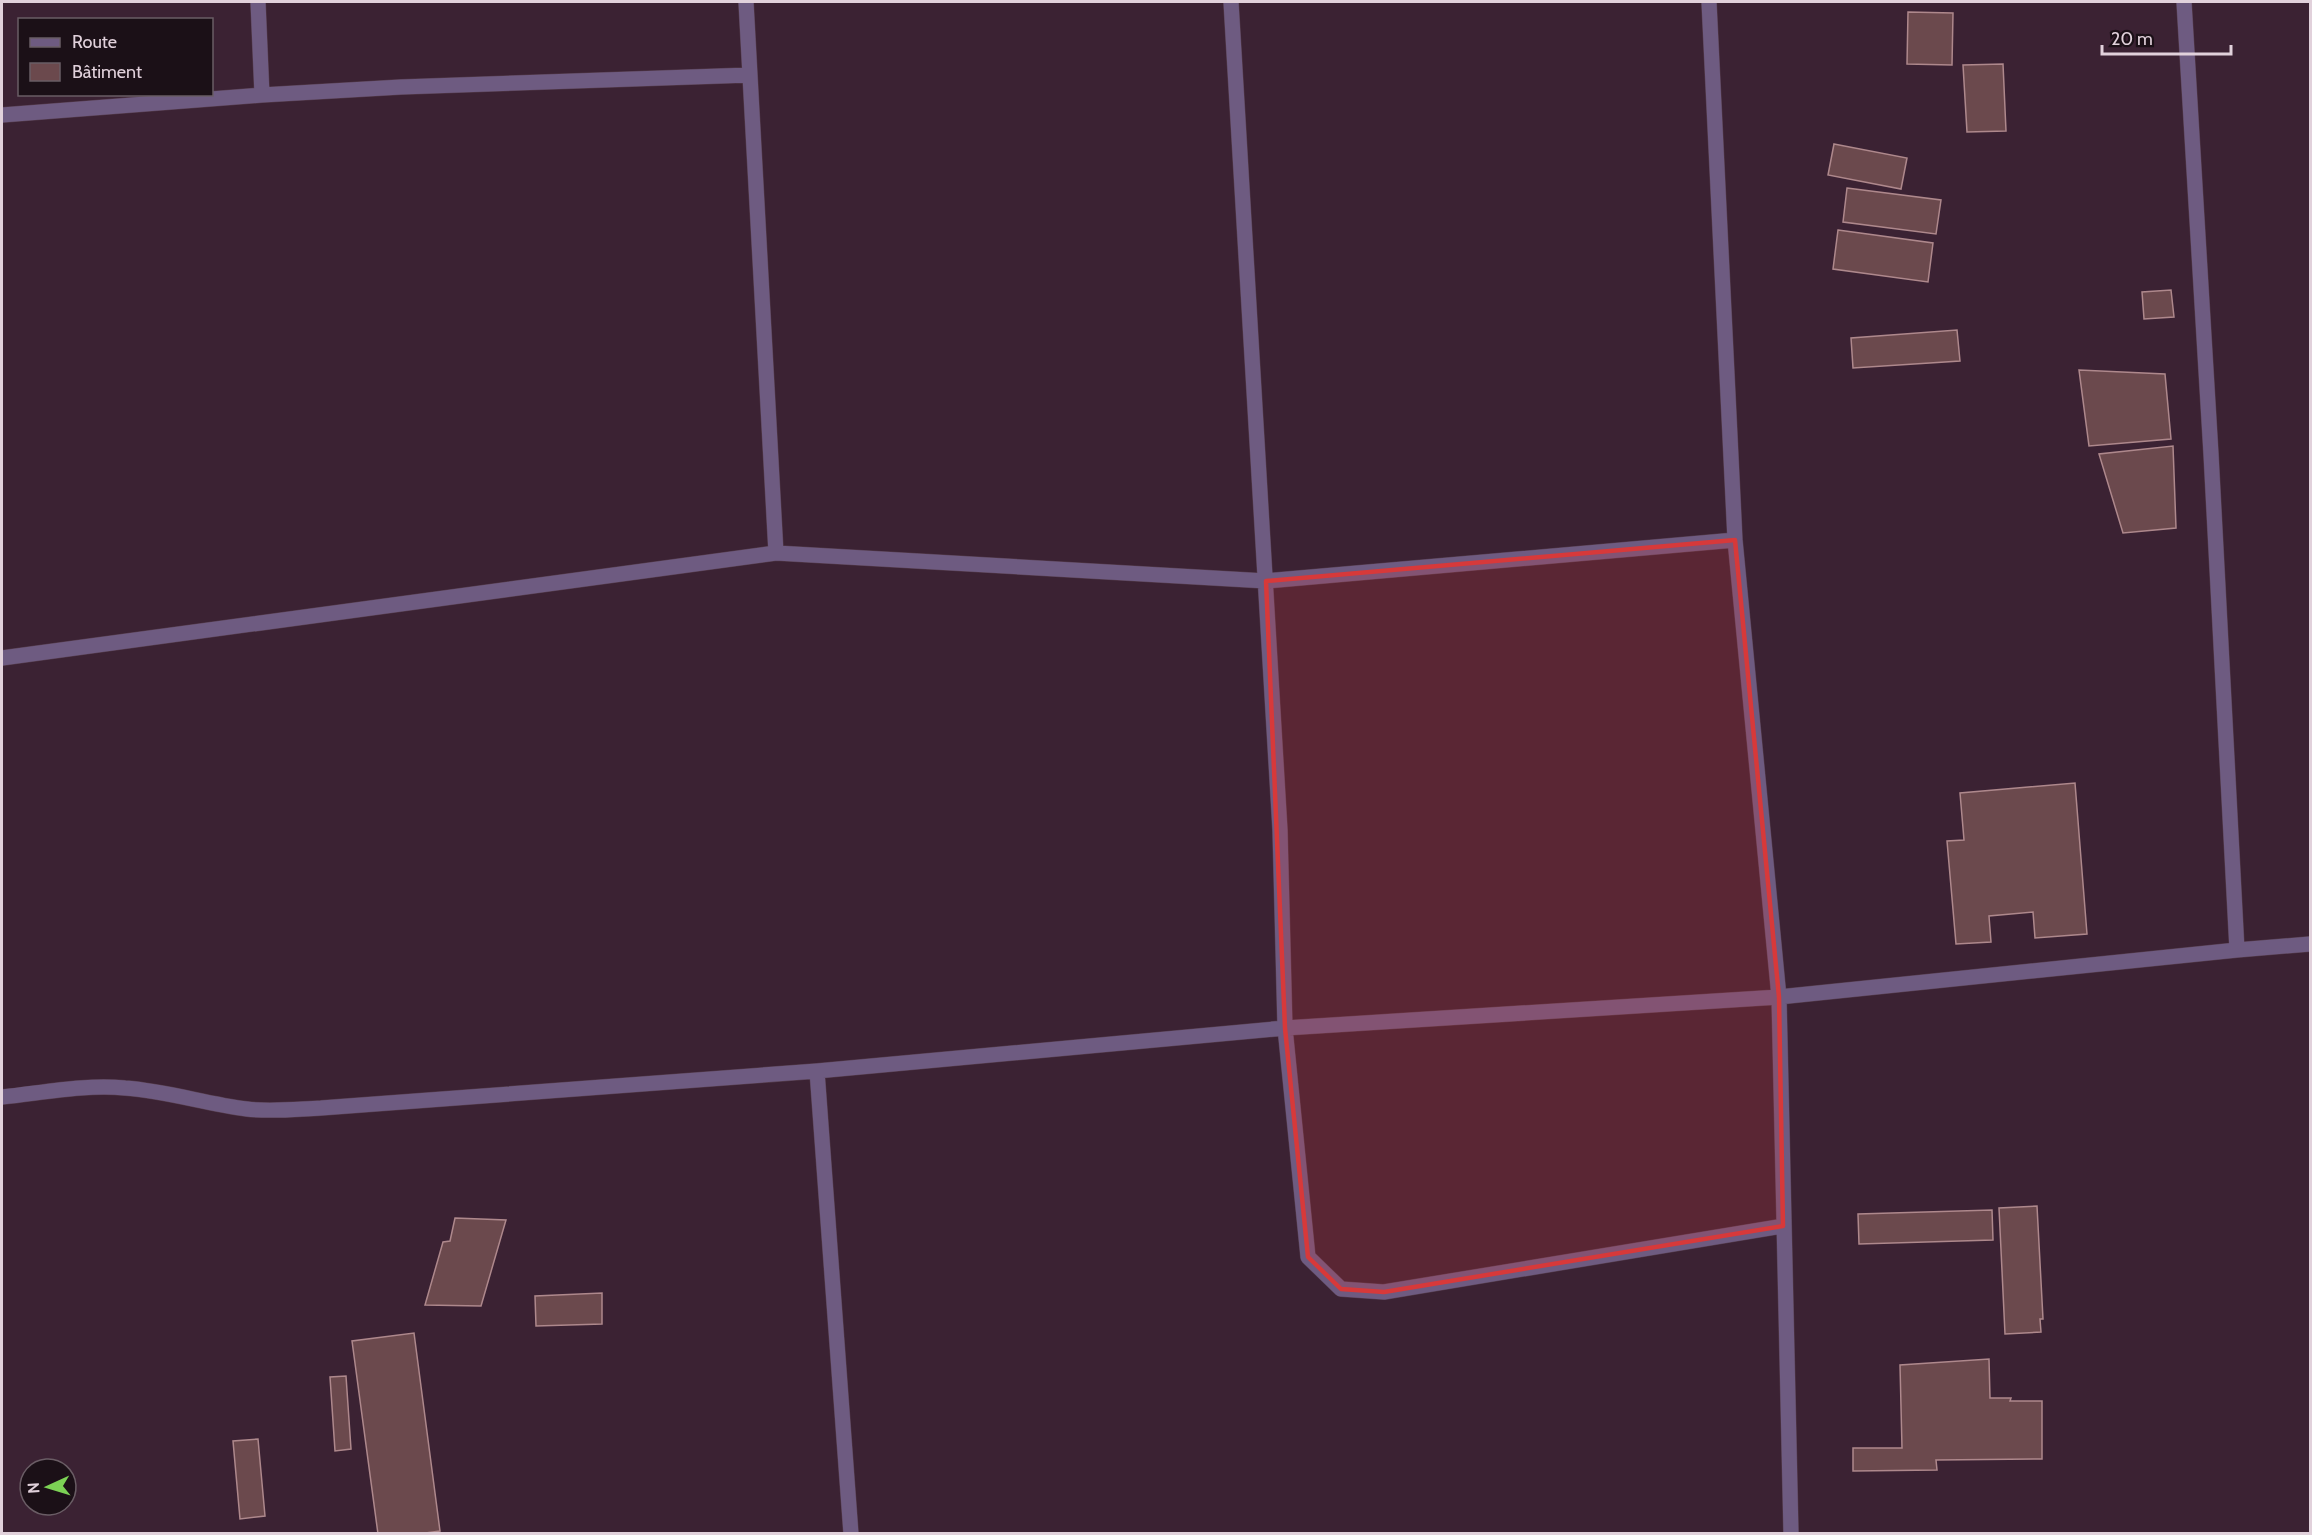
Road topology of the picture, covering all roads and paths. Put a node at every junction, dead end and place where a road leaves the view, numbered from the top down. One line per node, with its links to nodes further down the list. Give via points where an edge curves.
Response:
1 (258, 2): 7 (street)
2 (746, 2): 6 (street)
3 (1231, 2): 11 (street)
4 (1709, 2): 9 (street)
5 (2184, 2): 14 (street)
6 (750, 75): 7 (street); 10 (street)
7 (262, 94): 8 (street)
8 (2, 114)
9 (1735, 540): 11 (street); 15 (street)
10 (776, 553): 11 (street); 12 (street)
11 (1266, 581): 16 (street, via 1280,830)
12 (2, 658)
13 (2310, 944): 14 (street)
14 (2237, 950): 15 (street)
15 (1779, 997): 16 (street); 19 (street)
16 (1285, 1028): 17 (street); 19 (street, via 1308,1257 1341,1289 1384,1292)
17 (816, 1071): 18 (street, via 321,1108 251,1110 124,1087); 20 (street)
18 (2, 1097)
19 (1783, 1226): 21 (street)
20 (851, 1533)
21 (1791, 1533)

